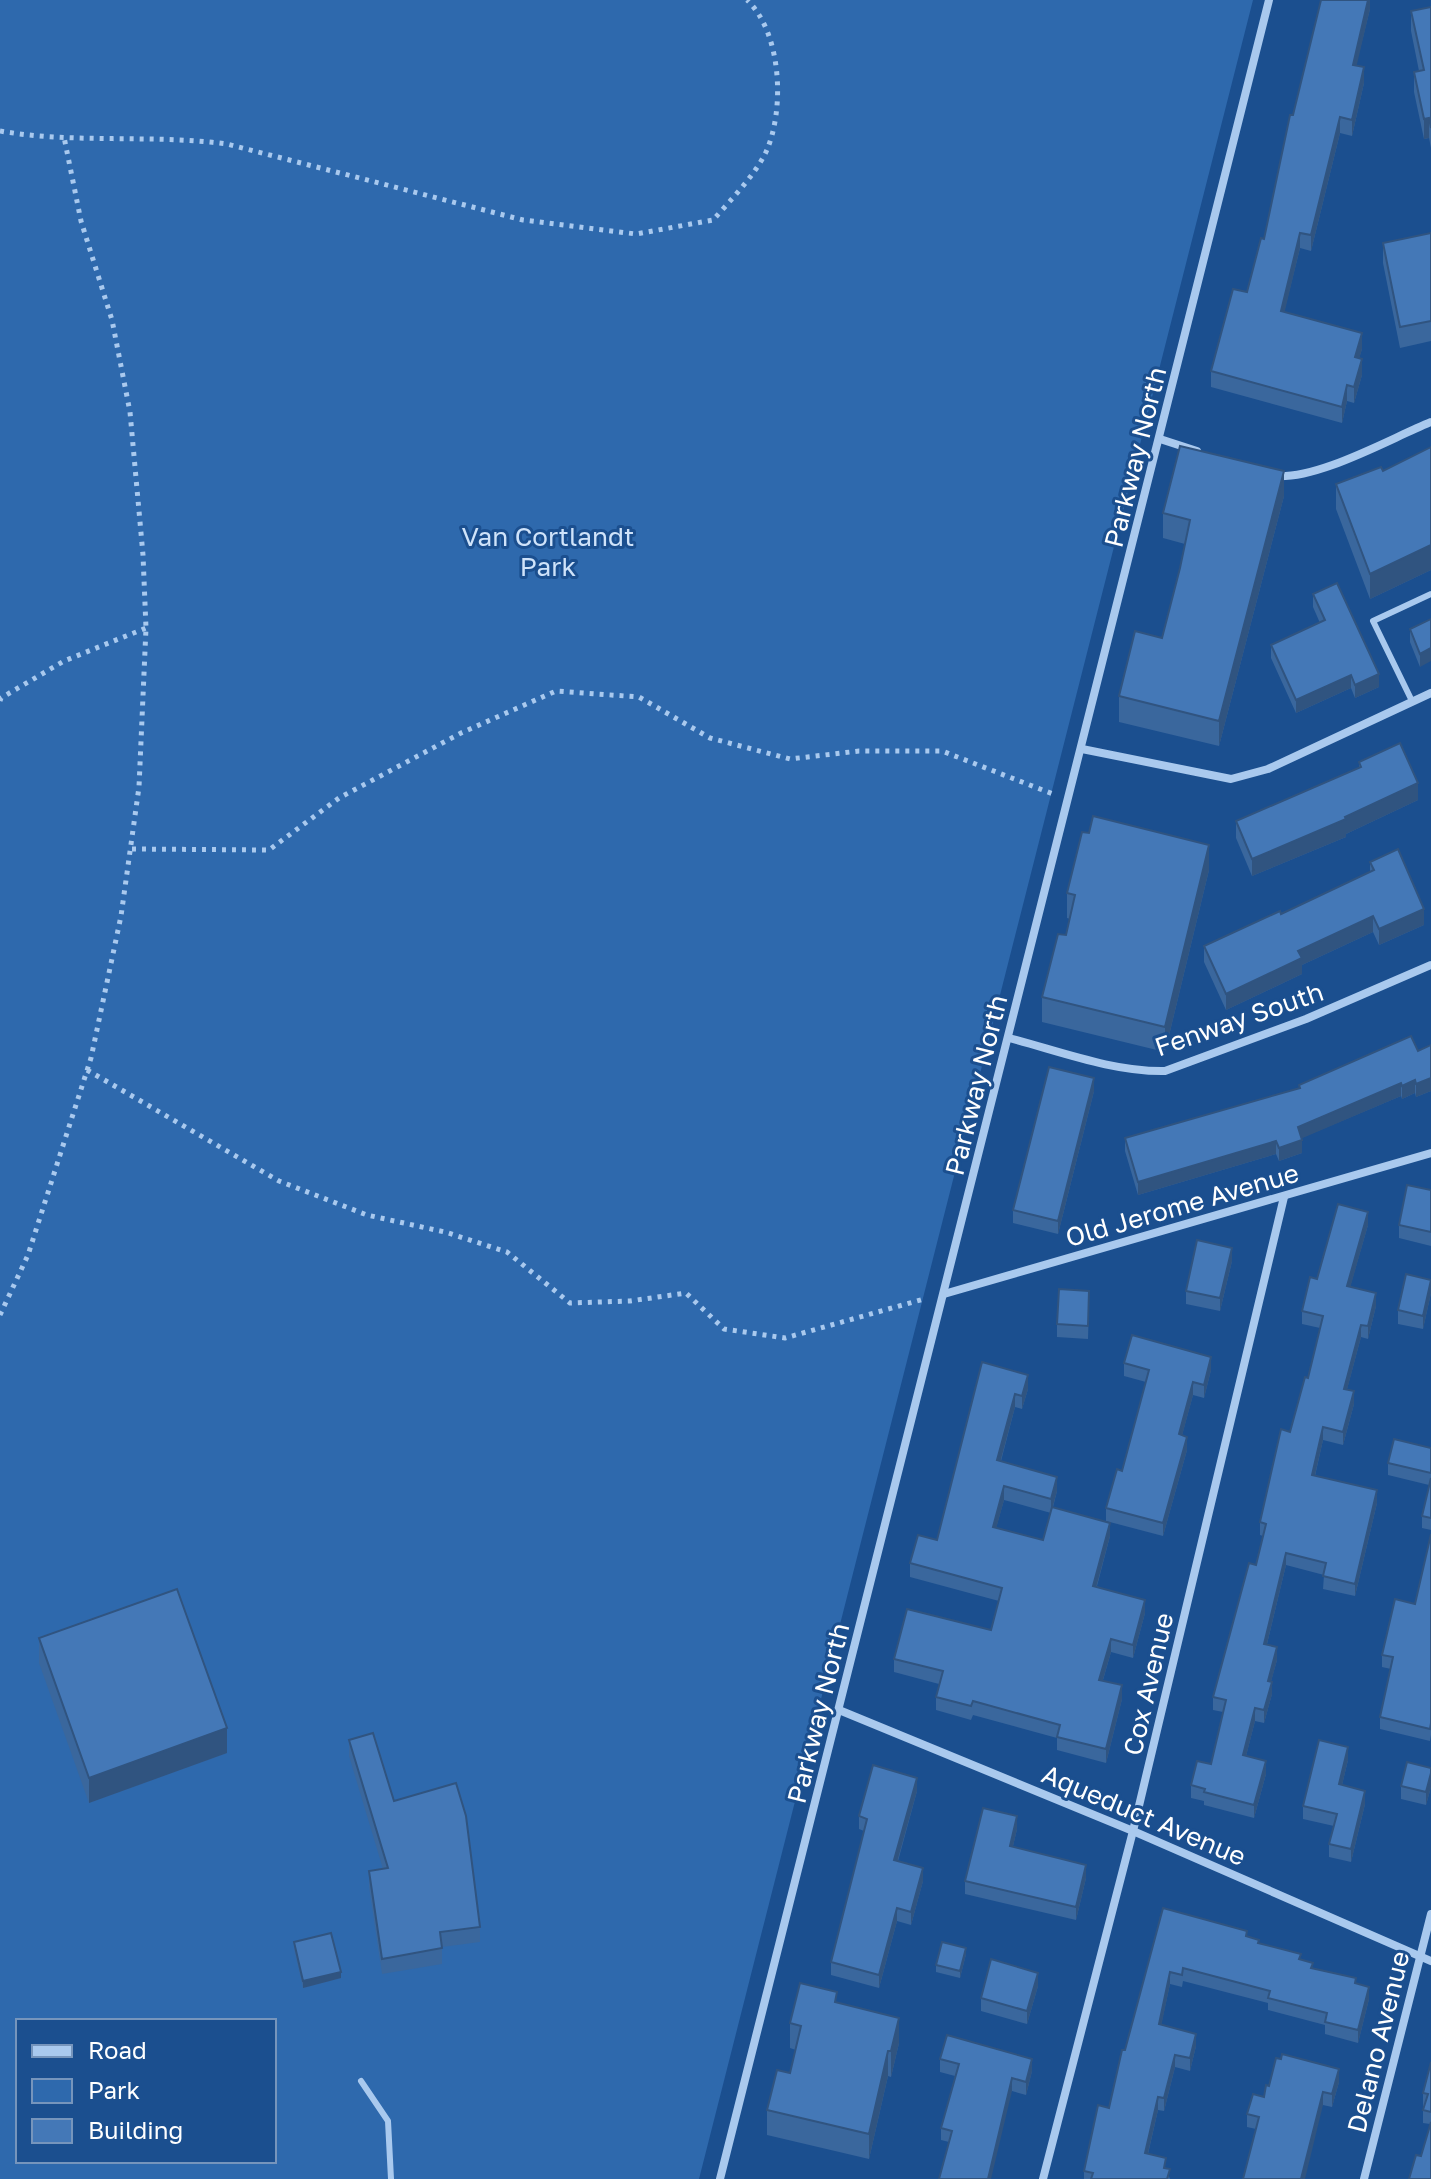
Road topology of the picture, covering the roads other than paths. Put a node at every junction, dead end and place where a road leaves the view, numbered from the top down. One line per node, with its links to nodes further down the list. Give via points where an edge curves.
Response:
1 (1269, 0): 3 (street, Parkway North)
2 (1431, 422): 5 (street, via 1305,474 1285,477)
3 (1160, 439): 4 (street); 9 (street, Parkway North)
4 (1202, 453)
5 (1258, 471)
6 (1431, 594): 8 (lane, via 1373,621)
7 (1431, 693): 8 (street)
8 (1412, 701): 9 (street, via 1268,769 1231,779)
9 (1082, 749): 11 (street, Parkway North)
10 (1431, 965): 11 (street, Fenway South, via 1165,1071 1122,1068)
11 (1009, 1038): 14 (street, Parkway North)
12 (1431, 1153): 13 (street, Old Jerome Avenue)
13 (1284, 1197): 14 (street, Old Jerome Avenue); 16 (street, Cox Avenue)
14 (944, 1294): 15 (street, Parkway North)
15 (839, 1710): 16 (street, Aqueduct Avenue); 22 (street, Parkway North)
16 (1133, 1831): 18 (street, Aqueduct Avenue); 23 (street, Cox Avenue)
17 (1431, 1914): 18 (street, Delano Avenue)
18 (1420, 1957): 19 (street, Aqueduct Avenue); 24 (street, Delano Avenue)
19 (1431, 1961)
20 (361, 2081): 21 (lane, via 388,2121)
21 (391, 2179)
22 (720, 2179)
23 (1043, 2179)
24 (1364, 2179)

